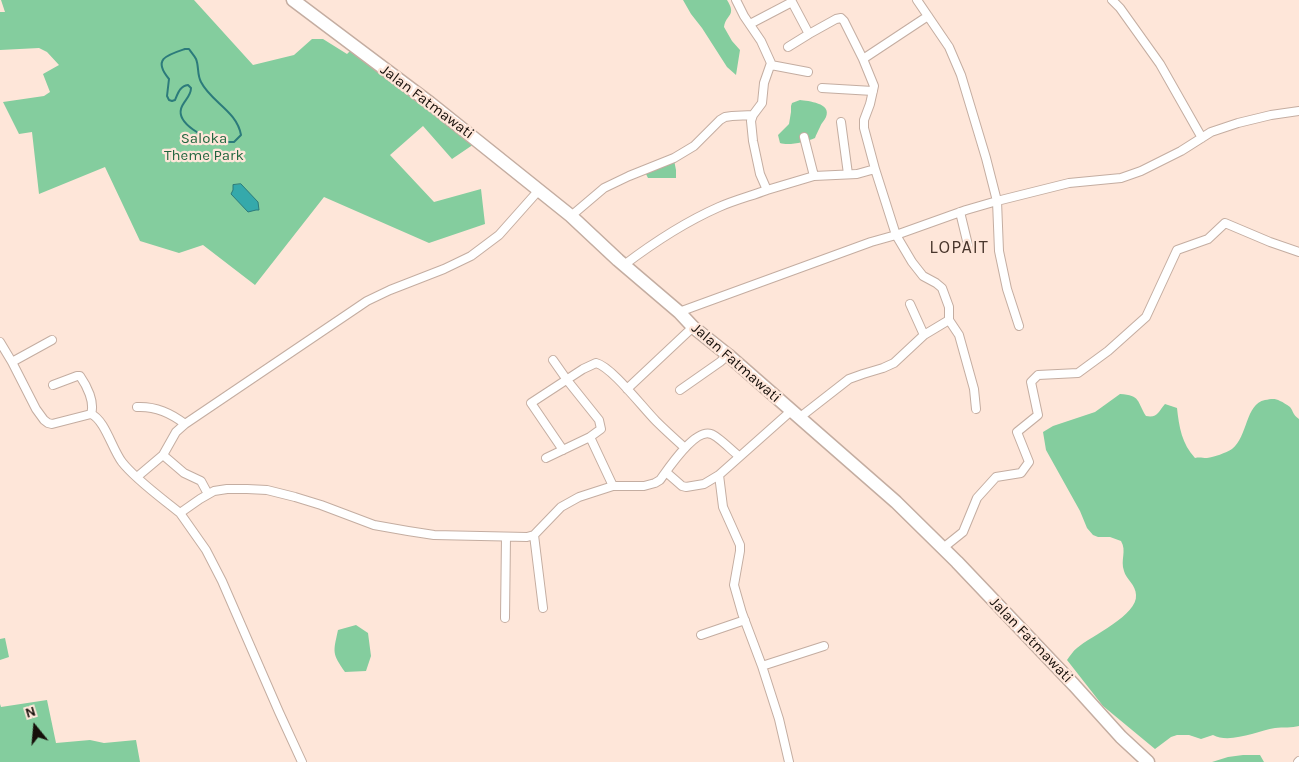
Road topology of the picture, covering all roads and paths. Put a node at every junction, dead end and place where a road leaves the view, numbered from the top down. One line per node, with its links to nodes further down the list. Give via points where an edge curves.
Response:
1 (292, 0): 23 (highway, Jalan Fatmawati)
2 (736, 0): 7 (street)
3 (917, 0): 6 (street)
4 (1112, 0): 19 (street, via 1160,64)
5 (792, 1): 7 (street); 8 (street)
6 (928, 16): 10 (street); 25 (street, via 956,61)
7 (750, 24): 11 (street)
8 (809, 34): 9 (street); 10 (street, via 841,18)
9 (788, 47)
10 (863, 59): 14 (street)
11 (771, 64): 12 (street); 16 (street, via 762,91 762,103)
12 (808, 72)
13 (822, 88): 14 (street)
14 (874, 92): 20 (street, via 864,128)
15 (1299, 111): 19 (street, via 1238,123)
16 (754, 115): 24 (street, via 751,121 753,141); 27 (street, via 725,117 694,146 604,188)
17 (840, 122): 21 (street)
18 (804, 137): 22 (street)
19 (1202, 138): 25 (street, via 1141,171 1121,178 1069,183)
20 (875, 169): 21 (street); 28 (street)
21 (848, 174): 22 (street)
22 (814, 176): 24 (street)
23 (539, 190): 27 (highway, Jalan Fatmawati); 51 (street, via 499,235 471,256 367,301)
24 (767, 190): 31 (street, via 717,208 683,225)
25 (997, 201): 26 (street); 35 (street, via 1000,256)
26 (960, 212): 28 (street); 29 (street)
27 (571, 216): 31 (highway, Jalan Fatmawati)
28 (896, 235): 33 (street); 34 (street, via 923,276 942,288 949,307)
29 (968, 245)
30 (1299, 252): 66 (street, via 1225,223 1208,240 1177,250 1146,317 1078,373 1038,375 1031,382 1038,415 1017,432 1029,462 1021,473 996,477 977,498 963,532)
31 (624, 265): 33 (highway, Jalan Fatmawati)
32 (910, 304): 37 (street)
33 (679, 312): 36 (highway, Jalan Fatmawati)
34 (949, 320): 37 (street); 48 (street, via 959,335 974,389)
35 (1019, 326)
36 (693, 327): 40 (highway, Jalan Fatmawati); 45 (street)
37 (924, 335): 50 (street, via 894,363 849,379)
38 (52, 340): 42 (street)
39 (0, 342): 42 (street)
40 (728, 355): 46 (street); 50 (highway, Jalan Fatmawati)
41 (553, 360): 43 (street)
42 (12, 362): 49 (street, via 36,409 48,423 56,424)
43 (567, 380): 45 (street, via 596,363 603,365); 52 (street, via 600,422 601,429); 54 (street, via 531,403)
44 (53, 384): 49 (street, via 80,376 92,402)
45 (628, 389): 53 (street)
46 (680, 390)
47 (138, 407): 51 (street, via 153,407)
48 (976, 409)
49 (91, 414): 60 (street, via 100,421 122,462)
50 (795, 414): 56 (street); 66 (highway, Jalan Fatmawati, via 896,502)
51 (185, 424): 55 (street, via 176,432)
52 (590, 437): 54 (street); 61 (street)
53 (684, 448): 56 (street, via 708,433); 58 (street)
54 (563, 450): 57 (street)
55 (164, 455): 60 (street); 62 (street, via 184,473 201,481)
56 (739, 456): 59 (street)
57 (546, 458)
58 (666, 472): 59 (street, via 686,487 704,484); 61 (street, via 660,480 649,485)
59 (719, 475): 69 (street, via 723,507 740,545 734,585)
60 (137, 477): 63 (street)
61 (613, 486): 64 (street, via 566,504)
62 (208, 494): 63 (street); 65 (street, via 226,489 267,490 321,505 374,525 434,536)
63 (180, 513): 73 (street, via 206,550 222,581)
64 (534, 535): 65 (street); 67 (street)
65 (506, 537): 68 (street)
66 (943, 548): 75 (highway, Jalan Fatmawati, via 1121,738)
67 (543, 608)
68 (505, 618)
69 (745, 620): 70 (street); 72 (street)
70 (700, 635)
71 (824, 646): 72 (street)
72 (762, 666): 74 (street)
73 (302, 762)
74 (789, 762)
75 (1148, 762)

